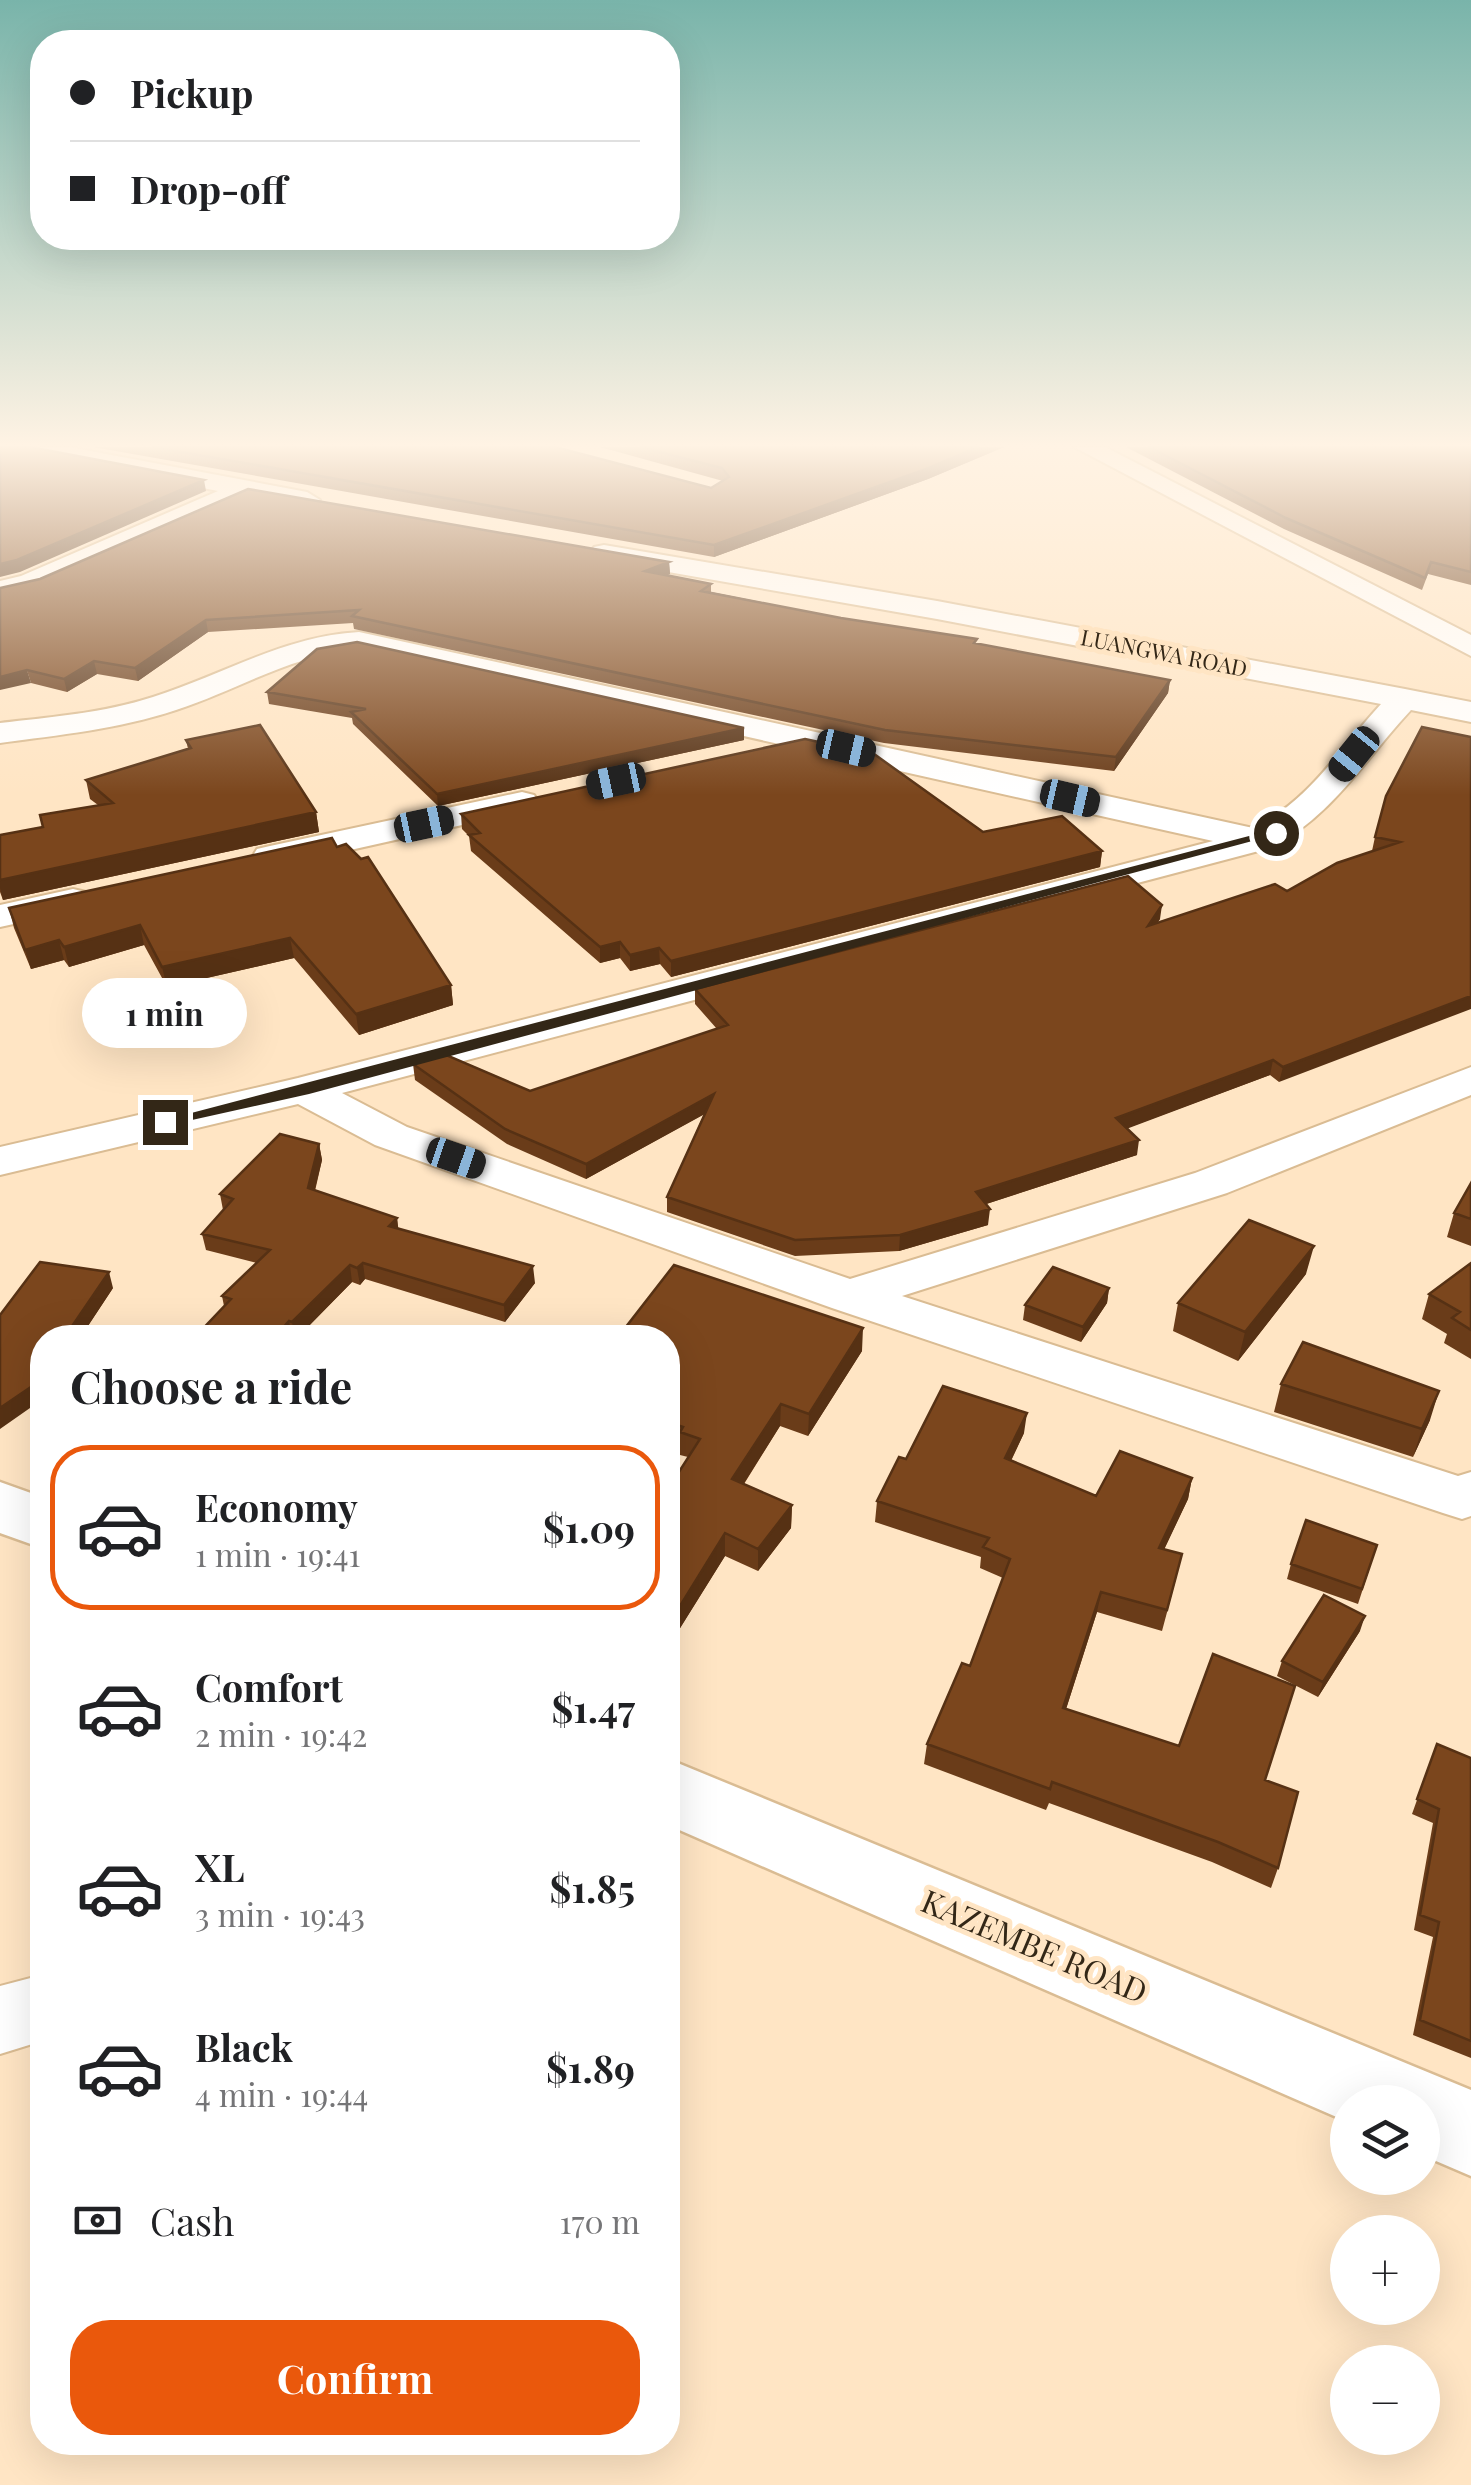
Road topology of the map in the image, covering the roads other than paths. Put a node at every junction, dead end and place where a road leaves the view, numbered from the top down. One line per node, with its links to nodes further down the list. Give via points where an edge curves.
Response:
1 (74, 563): 5 (street)
2 (659, 563): 8 (street, LUANGWA ROAD)
3 (1309, 563): 7 (street)
4 (0, 576): 5 (street)
5 (31, 582): 6 (street)
6 (0, 590)
7 (1471, 647)
8 (1406, 698): 9 (street, LUANGWA ROAD); 14 (street, via 1313,804)
9 (1471, 712)
10 (0, 733): 11 (street, via 158,706 282,656 352,641)
11 (809, 739): 12 (street); 14 (street)
12 (732, 756)
13 (558, 794): 15 (street)
14 (1258, 840): 19 (street)
15 (231, 866)
16 (96, 895): 17 (street)
17 (0, 916)
18 (1471, 1080): 21 (street, via 1211,1183)
19 (304, 1090): 20 (street); 21 (street, via 391,1136)
20 (0, 1161)
21 (848, 1296): 22 (street, via 1462,1498)
22 (1471, 1492)
23 (0, 1506): 24 (main road)
24 (30, 1519)
25 (680, 1796): 28 (main road, KAZEMBE ROAD)
26 (30, 2011): 27 (street)
27 (0, 2020)
28 (1360, 2085)
29 (1440, 2120): 30 (main road)
30 (1471, 2133)

